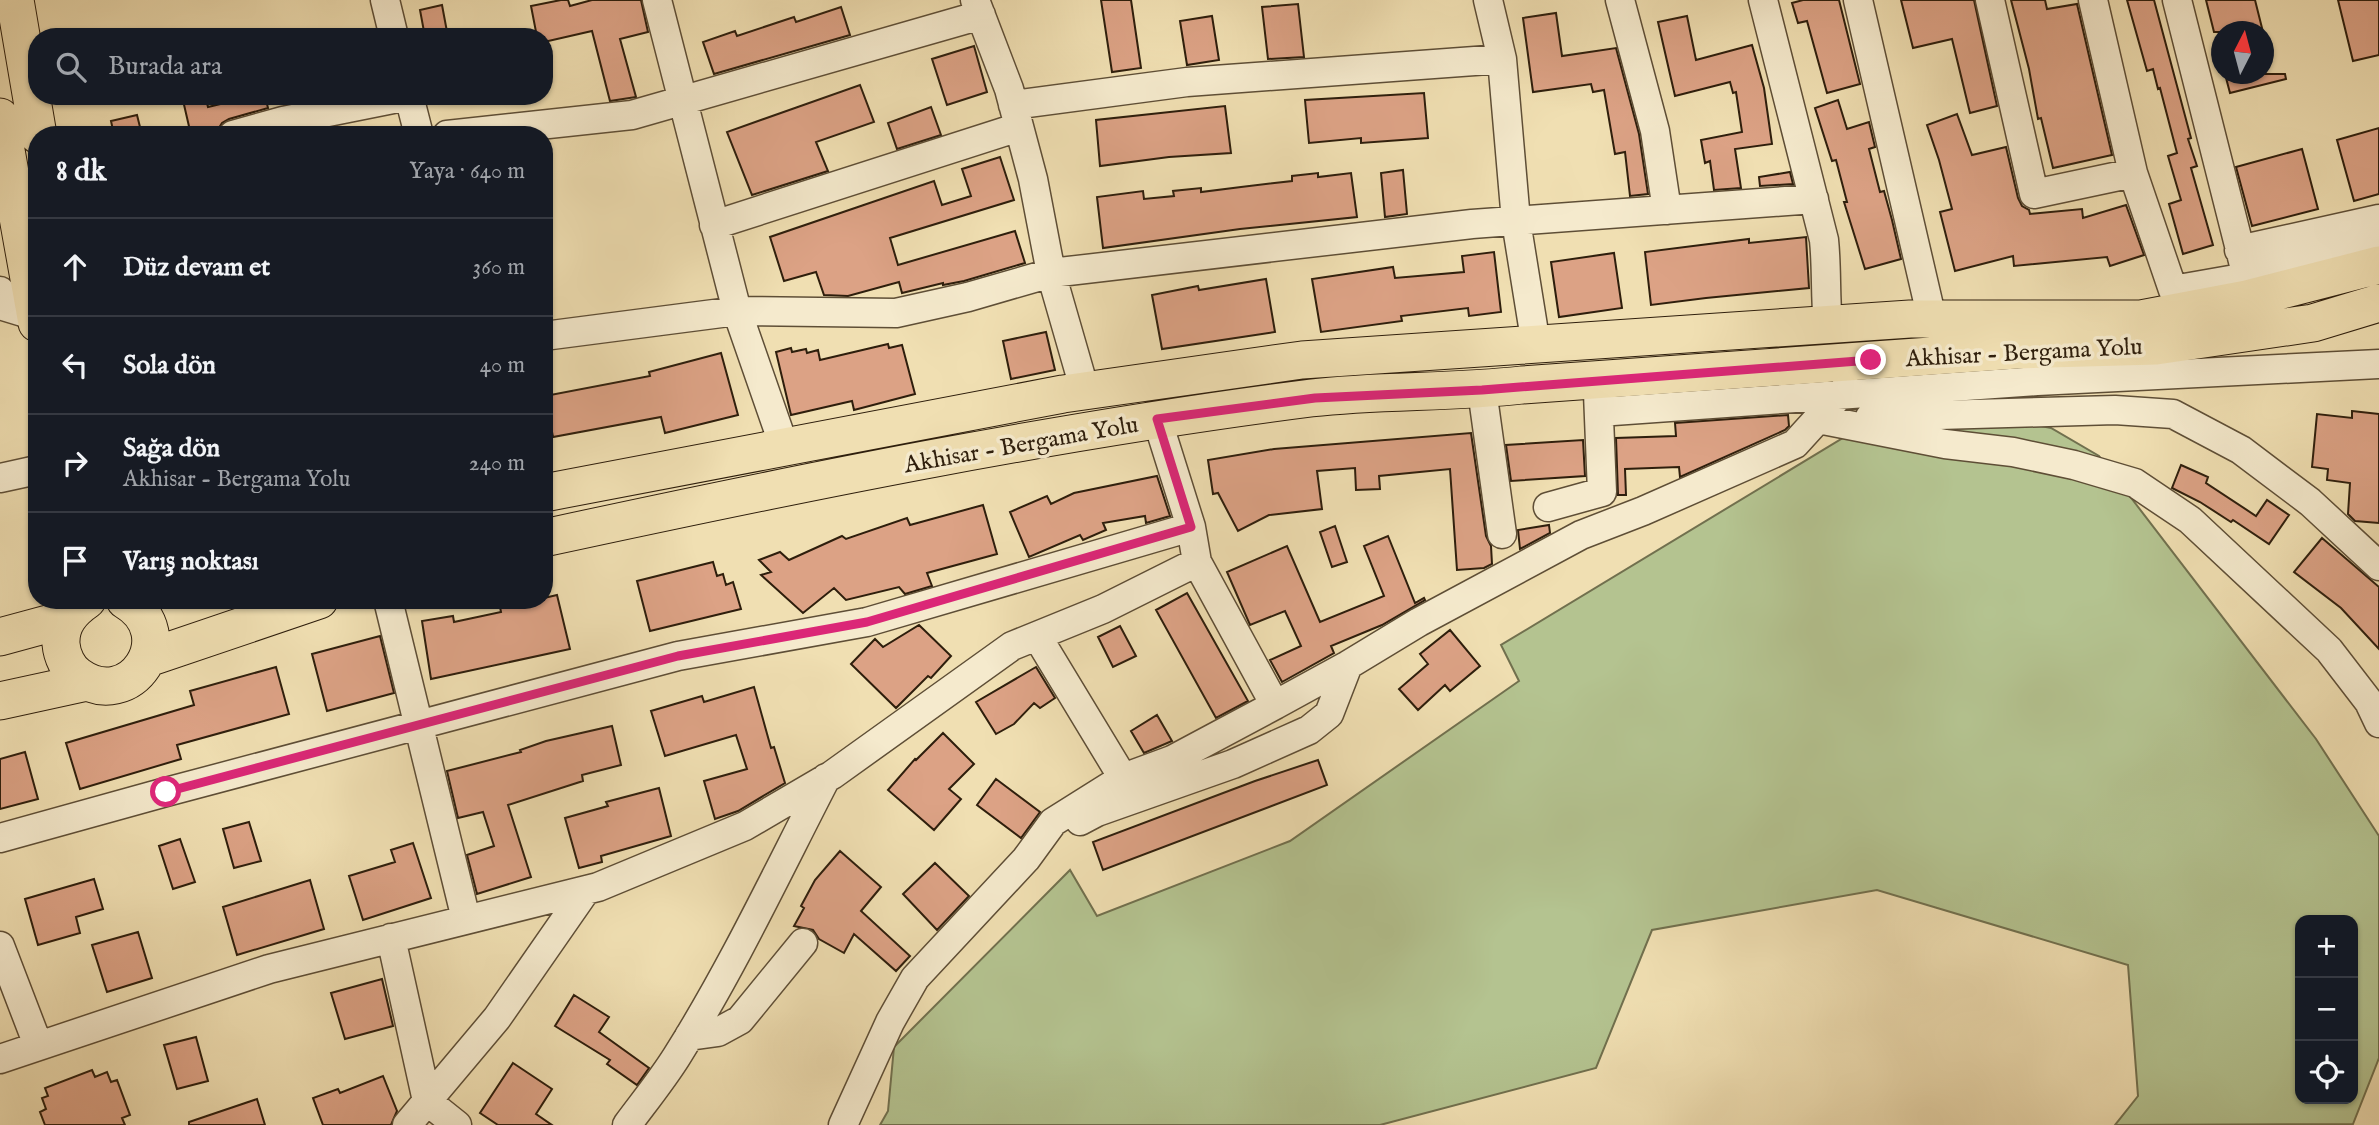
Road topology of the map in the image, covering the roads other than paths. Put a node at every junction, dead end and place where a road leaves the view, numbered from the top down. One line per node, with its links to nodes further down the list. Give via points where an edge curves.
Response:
1 (15, 0): 14 (main road)
2 (385, 0): 12 (street)
3 (657, 0): 15 (street)
4 (1488, 0): 13 (street)
5 (1620, 0): 27 (street, via 1655,131)
6 (1763, 0): 26 (street)
7 (1858, 0): 40 (street)
8 (1990, 0): 25 (street, via 2034,194)
9 (2093, 0): 25 (street)
10 (2177, 0): 32 (street)
11 (978, 8): 15 (street); 19 (street)
12 (392, 28)
13 (1502, 59): 19 (street, via 1187,82); 29 (street)
14 (28, 76)
15 (683, 102): 24 (street, via 632,116); 30 (street)
16 (33, 105): 21 (main road)
17 (363, 105): 22 (street)
18 (411, 105): 23 (street)
19 (1016, 116): 30 (street); 34 (street)
20 (0, 117): 35 (main road)
21 (36, 126)
22 (265, 126)
23 (416, 126)
24 (535, 126)
25 (2133, 173): 32 (street, via 2173,290)
26 (1814, 199): 27 (street); 41 (street, via 1828,269)
27 (1667, 210): 29 (street)
28 (2379, 219): 32 (street)
29 (1516, 221): 34 (street); 43 (street)
30 (715, 225): 38 (street)
31 (2379, 240): 32 (street)
32 (2243, 264)
33 (2369, 268): 37 (street); 40 (main road, Akhisar - Bergama Yolu, via 2247,299 2141,319)
34 (1051, 273): 38 (street, via 896,313); 47 (street)
35 (28, 275)
36 (0, 291): 39 (street, via 3,306)
37 (2377, 307): 44 (main road, Akhisar - Bergama Yolu, via 2313,323 2156,346)
38 (737, 311): 42 (street); 52 (street)
39 (28, 317)
40 (1932, 319): 41 (main road, Akhisar - Bergama Yolu)
41 (1828, 325): 43 (main road, Akhisar - Bergama Yolu)
42 (553, 335)
43 (1536, 345): 47 (main road, Akhisar - Bergama Yolu, via 1303,360)
44 (1871, 360): 48 (street); 49 (main road, Akhisar - Bergama Yolu)
45 (2379, 364): 48 (street)
46 (1482, 390): 49 (main road, Akhisar - Bergama Yolu); 50 (main road, Akhisar - Bergama Yolu, via 1315,398); 58 (street)
47 (1085, 391): 52 (main road, Akhisar - Bergama Yolu)
48 (1841, 393): 49 (street); 51 (street)
49 (1598, 396): 56 (street, via 1602,492)
50 (1157, 419): 57 (street); 59 (main road, Akhisar - Bergama Yolu, via 756,492)
51 (1818, 419): 61 (street, via 2115,410 2173,414 2241,450 2310,502); 70 (street, via 1795,444 1581,535); 74 (street, via 2013,452 2135,484 2190,520 2329,650 2369,702)
52 (784, 446): 55 (main road, Akhisar - Bergama Yolu)
53 (28, 472): 54 (street)
54 (0, 478)
55 (553, 491)
56 (1548, 507)
57 (1191, 527): 60 (street); 75 (street, via 867,622 678,656)
58 (1502, 534)
59 (553, 536)
60 (1197, 562): 67 (street); 73 (street)
61 (2379, 566)
62 (69, 609): 68 (main road)
63 (73, 609): 71 (main road, via 61,633 63,655 74,674)
64 (137, 609): 69 (main road, via 150,632)
65 (292, 609): 69 (main road)
66 (390, 609): 75 (street)
67 (1037, 636): 76 (street, via 1012,646); 77 (street)
68 (0, 637)
69 (148, 658): 71 (main road, via 129,680 101,686)
70 (1348, 665): 73 (street); 79 (street, via 1329,714 1309,730 1189,781 1097,812)
71 (87, 682): 72 (main road)
72 (0, 701)
73 (1275, 705): 77 (street, via 1172,760)
74 (2379, 723)
75 (418, 725): 78 (street); 81 (street)
76 (826, 778): 80 (street, via 745,825); 85 (street)
77 (1123, 778): 79 (street, via 1053,822)
78 (0, 838)
79 (1026, 859): 92 (street, via 915,978)
80 (586, 890): 81 (street); 88 (street, via 496,1018)
81 (466, 919): 82 (street)
82 (391, 938): 86 (street, via 269,969); 88 (street)
83 (803, 943): 85 (street, via 740,1020 718,1032)
84 (0, 946): 86 (street)
85 (690, 1036): 91 (street)
86 (38, 1045): 87 (street)
87 (0, 1059)
88 (427, 1101): 89 (street); 90 (street)
89 (407, 1125)
90 (457, 1125)
91 (627, 1125)
92 (843, 1125)

